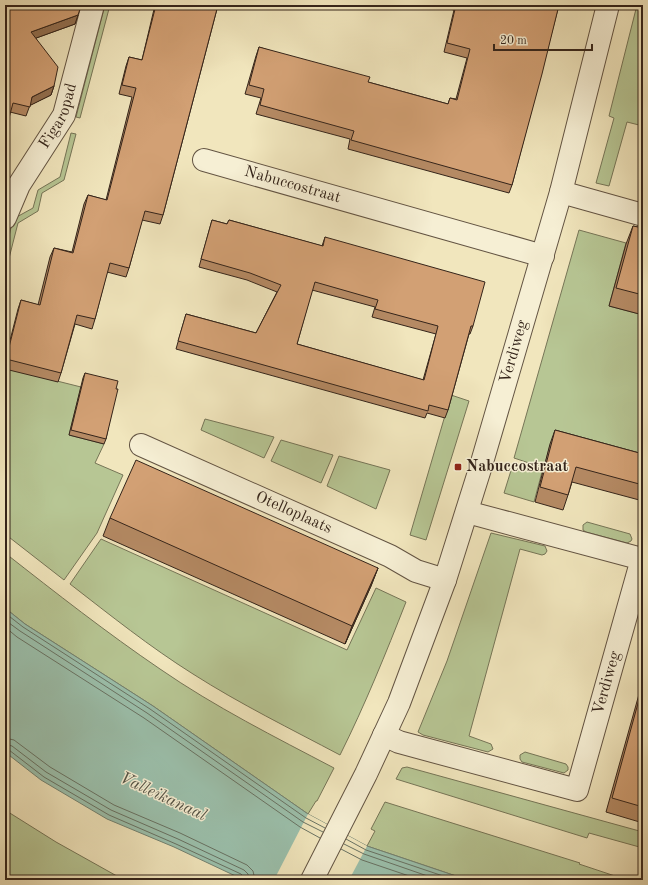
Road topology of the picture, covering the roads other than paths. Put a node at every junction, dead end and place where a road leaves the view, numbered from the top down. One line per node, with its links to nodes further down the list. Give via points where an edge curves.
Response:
1 (92, 5): 6 (street, Figaropad, via 64,115 18,186)
2 (608, 5): 4 (street, Verdiweg)
3 (204, 160): 7 (street, Nabuccostraat)
4 (561, 192): 5 (street); 7 (street, Verdiweg)
5 (643, 215)
6 (5, 218)
7 (543, 256): 9 (street, Verdiweg)
8 (142, 444): 10 (street, Otelloplaats, via 390,556 416,571)
9 (467, 512): 10 (street, Verdiweg); 11 (street, Verdiweg, via 642,559 576,790 399,742)
10 (446, 580): 11 (street, Verdiweg, via 399,703)
11 (384, 735): 12 (street, Verdiweg)
12 (312, 880)

